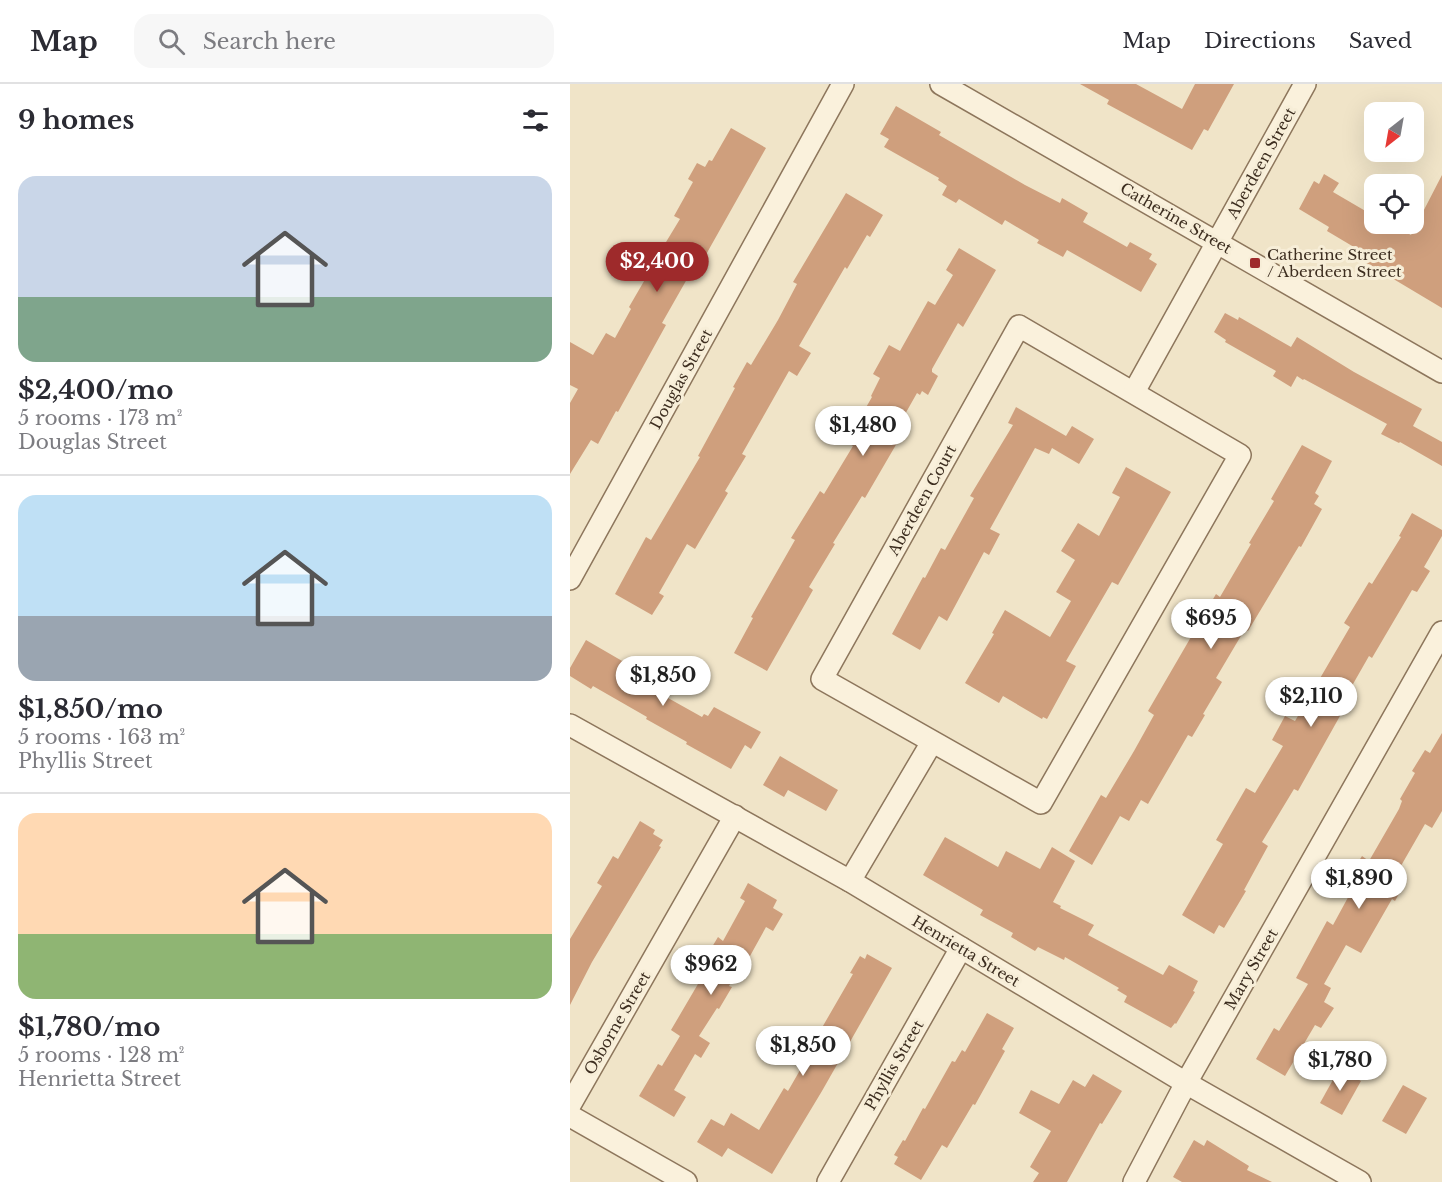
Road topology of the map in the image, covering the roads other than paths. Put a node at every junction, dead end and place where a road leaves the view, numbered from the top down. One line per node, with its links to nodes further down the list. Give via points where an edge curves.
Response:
1 (843, 84): 7 (street, Douglas Street)
2 (941, 84): 4 (street, Catherine Street)
3 (1305, 84): 4 (street, Aberdeen Street)
4 (1218, 242): 5 (street, Catherine Street); 6 (street)
5 (1442, 372)
6 (1134, 392): 10 (street, Aberdeen Court, via 1240,455 1041,803); 10 (street, Aberdeen Court, via 1019,326 822,679)
7 (570, 579)
8 (1442, 633): 14 (street, Mary Street)
9 (570, 725): 11 (street, Henrietta Street)
10 (932, 741): 12 (street)
11 (735, 816): 12 (street, Henrietta Street); 15 (street, Osborne Street)
12 (850, 881): 13 (street, Henrietta Street)
13 (961, 948): 14 (street, Henrietta Street); 18 (street, Phyllis Street)
14 (1186, 1083): 19 (street, Mary Street); 20 (street, Henrietta Street)
15 (570, 1105)
16 (570, 1116): 17 (street)
17 (686, 1182)
18 (828, 1182)
19 (1134, 1182)
20 (1360, 1182)

